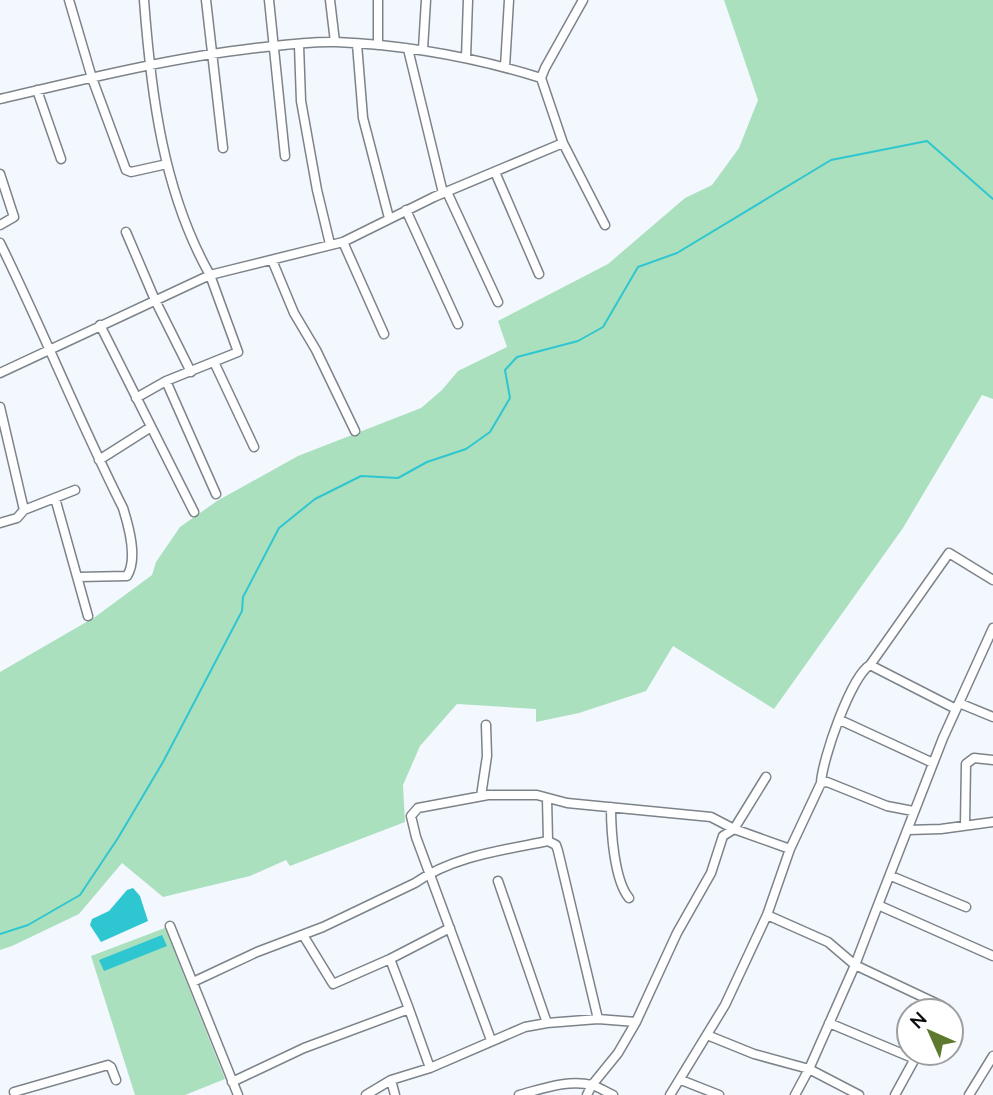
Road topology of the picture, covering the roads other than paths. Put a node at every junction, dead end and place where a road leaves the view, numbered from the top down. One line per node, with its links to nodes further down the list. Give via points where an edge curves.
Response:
1 (69, 0): 22 (street)
2 (144, 0): 20 (street)
3 (206, 0): 18 (street)
4 (269, 0): 15 (street)
5 (330, 0): 11 (street)
6 (378, 0): 14 (street)
7 (426, 0): 17 (street)
8 (468, 0): 19 (street)
9 (509, 0): 21 (street)
10 (583, 0): 23 (street)
11 (335, 42): 12 (street); 13 (street)
12 (357, 44): 14 (street); 35 (street, via 363,118)
13 (299, 45): 15 (street); 41 (street, via 301,101)
14 (378, 45): 16 (street)
15 (274, 46): 18 (street); 28 (street)
16 (408, 49): 17 (street); 33 (street)
17 (423, 49): 19 (street)
18 (212, 53): 20 (street); 27 (street)
19 (466, 58): 21 (street)
20 (149, 64): 22 (street); 30 (street)
21 (505, 67): 23 (street)
22 (92, 78): 24 (street); 30 (street, via 126,170)
23 (541, 78): 26 (street)
24 (37, 90): 25 (street); 29 (street)
25 (0, 99)
26 (563, 143): 31 (street); 37 (street)
27 (223, 148)
28 (285, 156)
29 (61, 159)
30 (167, 164): 44 (street, via 197,254)
31 (495, 172): 33 (street); 43 (street)
32 (0, 174): 36 (street, via 14,217)
33 (445, 192): 34 (street); 46 (street)
34 (406, 210): 35 (street); 47 (street)
35 (389, 218): 39 (street)
36 (0, 225)
37 (605, 225)
38 (126, 232): 45 (street)
39 (343, 242): 41 (street); 49 (street)
40 (0, 243): 50 (street)
41 (330, 244): 42 (street)
42 (272, 260): 44 (street); 58 (street)
43 (539, 274)
44 (210, 275): 45 (street); 51 (street, via 238,352)
45 (155, 300): 48 (street); 52 (street)
46 (498, 302)
47 (458, 324)
48 (100, 325): 50 (street); 55 (street)
49 (384, 334)
50 (50, 350): 53 (street); 60 (street)
51 (214, 362): 52 (street); 59 (street)
52 (191, 372): 54 (street)
53 (0, 373)
54 (166, 381): 55 (street); 62 (street)
55 (136, 398): 57 (street)
56 (0, 407): 64 (street)
57 (151, 427): 60 (street); 65 (street)
58 (355, 431)
59 (254, 447)
60 (99, 460): 67 (street, via 128,524 131,570 122,578)
61 (75, 491): 63 (street)
62 (216, 494)
63 (55, 498): 64 (street); 67 (street)
64 (24, 510): 66 (street, via 18,518)
65 (194, 512)
66 (0, 523)
67 (78, 577): 69 (street)
68 (993, 580): 71 (street, via 949,553)
69 (88, 616)
70 (993, 628): 72 (street)
71 (870, 665): 72 (street); 74 (street, via 851,691)
72 (957, 706): 73 (street); 77 (street)
73 (993, 717)
74 (840, 720): 77 (street); 79 (street, via 827,749)
75 (486, 725): 80 (street)
76 (993, 760): 85 (street, via 974,758 966,764)
77 (933, 763): 83 (street)
78 (766, 777): 86 (street)
79 (821, 783): 83 (street); 89 (street)
80 (481, 796): 81 (street); 90 (street, via 418,808 411,816)
81 (547, 798): 82 (street); 88 (street)
82 (611, 807): 86 (street, via 711,817); 93 (street, via 617,865)
83 (913, 811): 87 (street)
84 (993, 822): 85 (street)
85 (965, 825): 87 (street)
86 (734, 829): 89 (street); 107 (street, via 723,836 711,873)
87 (908, 830): 91 (street)
88 (548, 841): 90 (street, via 484,853); 106 (street, via 558,851)
89 (790, 849): 96 (street)
90 (429, 873): 98 (street); 99 (street)
91 (891, 876): 94 (street); 95 (street)
92 (498, 881): 108 (street)
93 (629, 898)
94 (878, 905): 100 (street); 102 (street)
95 (966, 906)
96 (767, 915): 102 (street, via 828,942); 110 (street)
97 (170, 926): 103 (street)
98 (450, 928): 101 (street); 111 (street)
99 (303, 935): 101 (street, via 333,984); 103 (street)
100 (993, 956)
101 (390, 959): 105 (street)
102 (855, 965): 104 (street); 109 (street)
103 (193, 982): 120 (street)
104 (924, 997)
105 (409, 1009): 115 (street); 120 (street, via 304,1048)
106 (598, 1019): 107 (street); 108 (street)
107 (636, 1022): 121 (street, via 618,1054)
108 (547, 1023): 111 (street)
109 (829, 1023): 112 (street); 116 (street)
110 (707, 1035): 116 (street); 119 (street)
111 (491, 1040): 115 (street)
112 (895, 1048)
113 (993, 1056): 134 (street)
114 (910, 1067): 133 (street)
115 (430, 1068): 118 (street)
116 (809, 1069): 131 (street); 132 (street)
117 (116, 1080): 122 (street, via 108,1065)
118 (391, 1080): 124 (street); 125 (street)
119 (681, 1080): 129 (street); 130 (street)
120 (232, 1082): 123 (street)
121 (592, 1085): 126 (street, via 555,1085); 127 (street); 128 (street)
122 (14, 1092)
123 (238, 1095)
124 (366, 1095)
125 (395, 1095)
126 (519, 1095)
127 (587, 1095)
128 (613, 1095)
129 (670, 1095)
130 (719, 1095)
131 (795, 1095)
132 (859, 1095)
133 (895, 1095)
134 (969, 1095)

